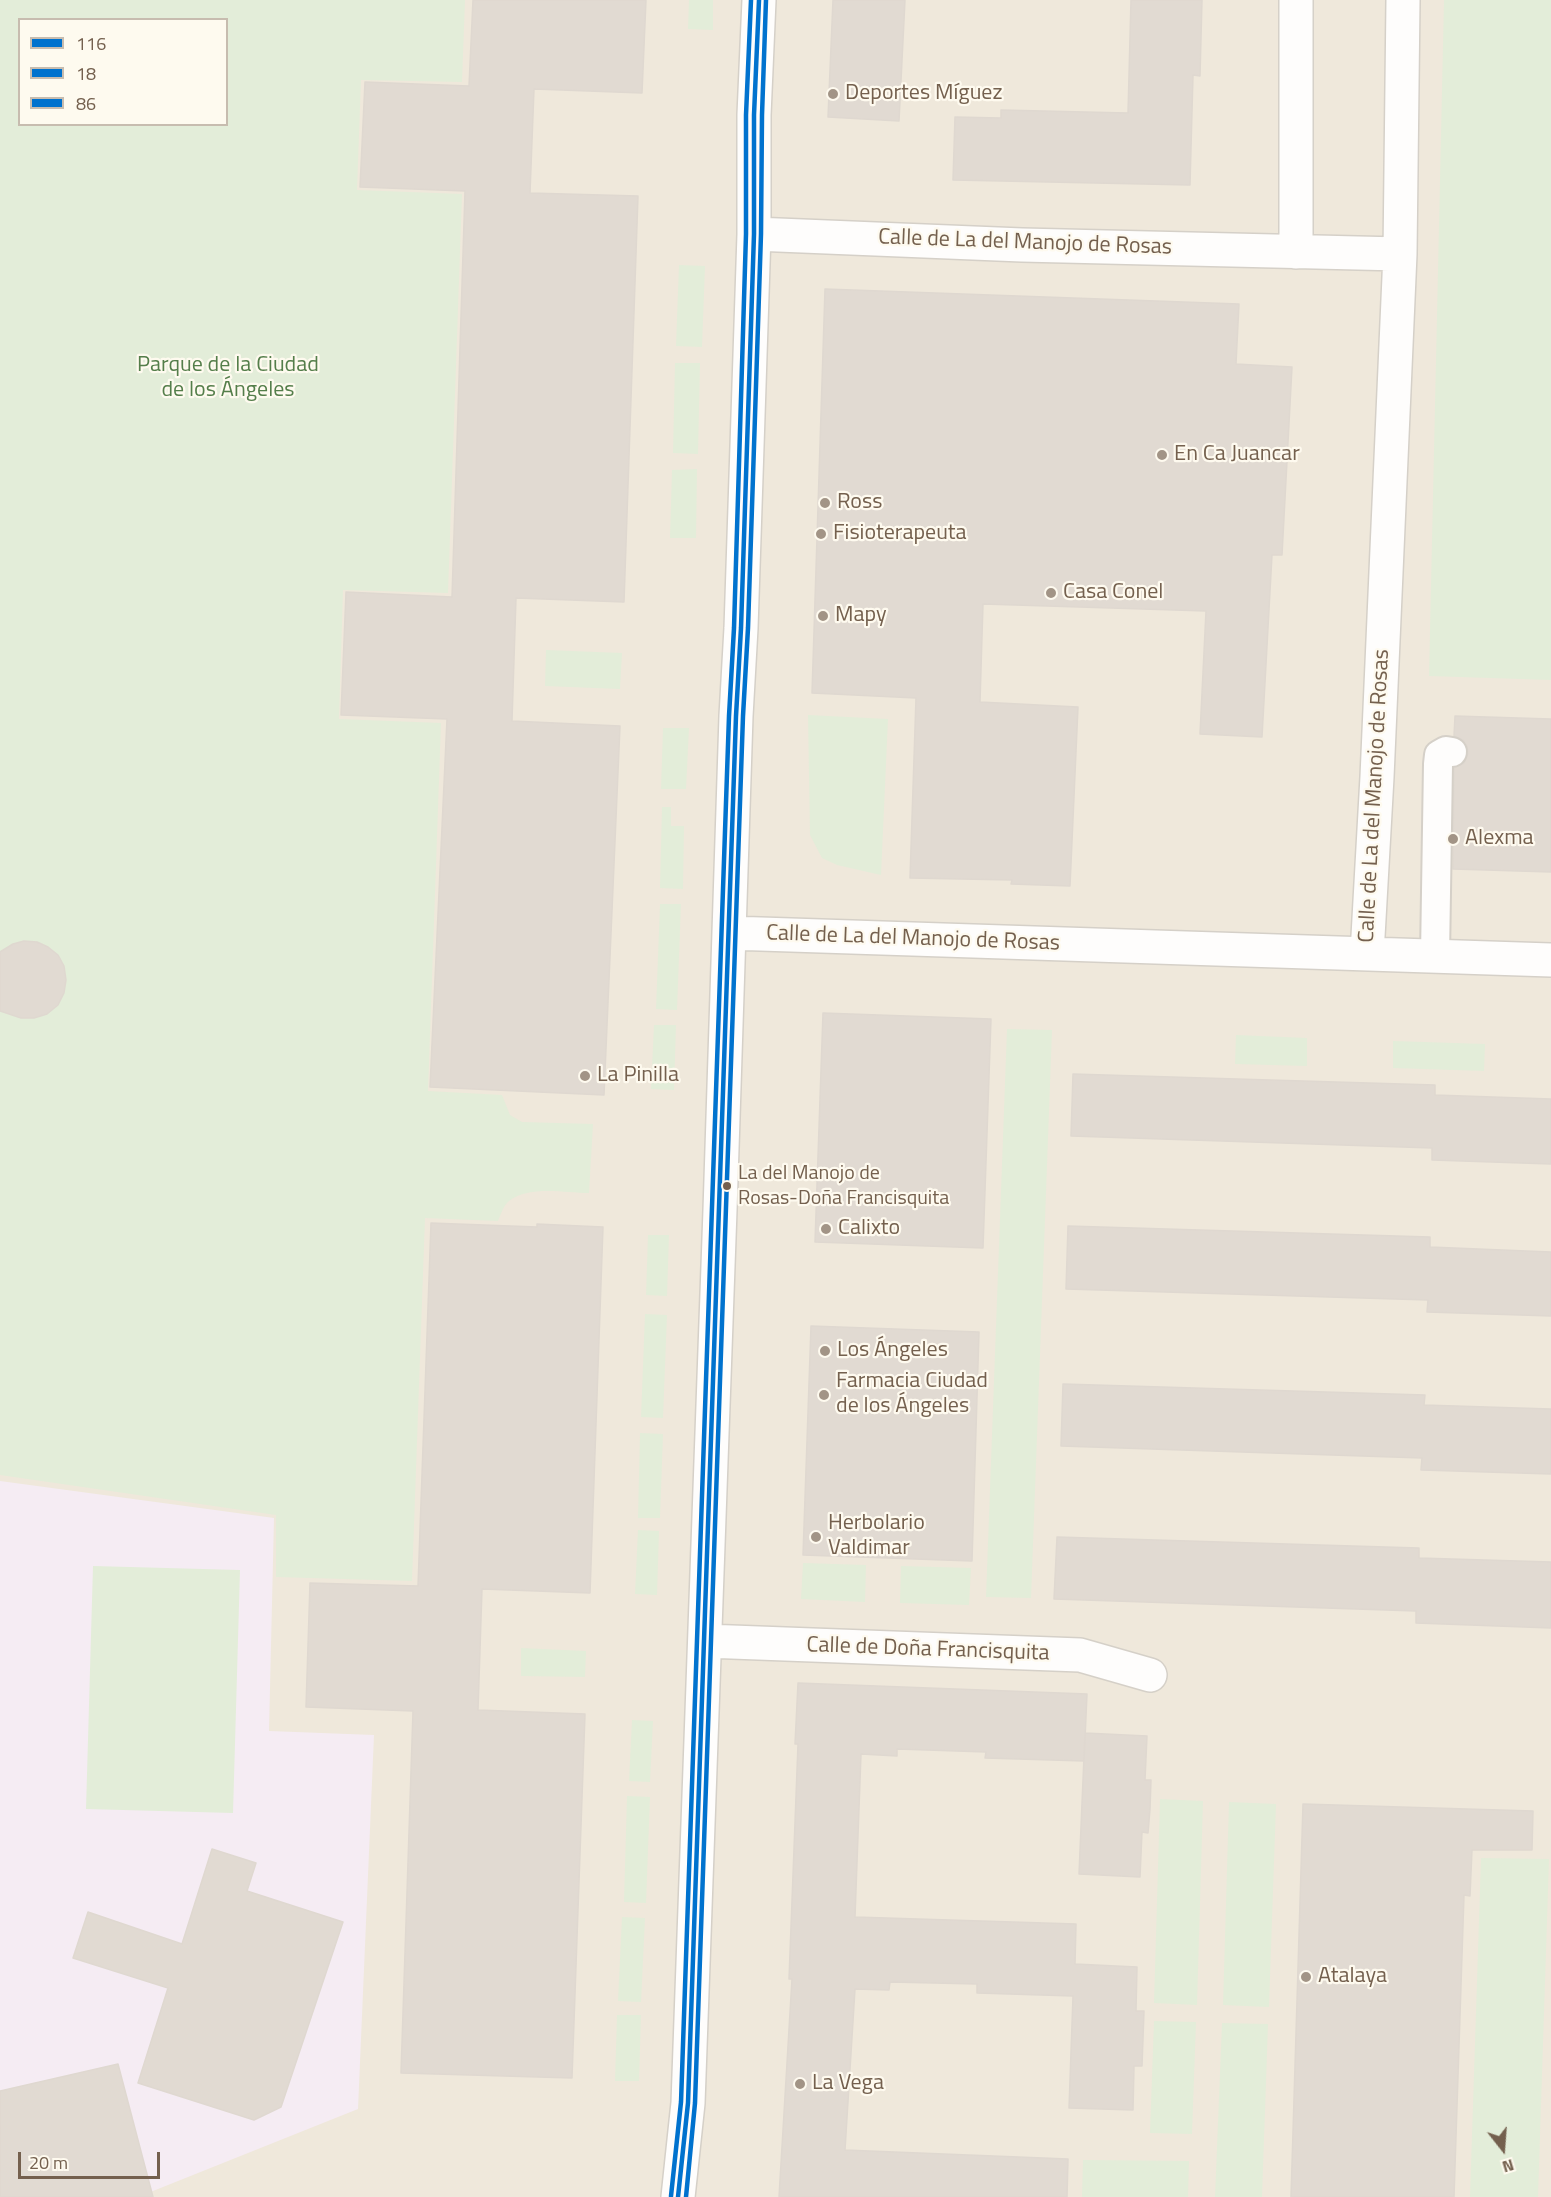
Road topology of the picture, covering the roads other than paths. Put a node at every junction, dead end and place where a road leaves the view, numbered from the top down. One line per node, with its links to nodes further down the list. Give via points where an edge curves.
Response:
1 (759, 0): 4 (street)
2 (1296, 0): 5 (street)
3 (1403, 0): 6 (street, Calle de La del Manojo de Rosas)
4 (754, 234): 5 (street, Calle de La del Manojo de Rosas); 8 (street)
5 (1296, 252): 6 (street, Calle de La del Manojo de Rosas)
6 (1400, 254): 9 (street, Calle de La del Manojo de Rosas)
7 (1452, 752): 10 (lane, via 1439,755 1438,764)
8 (730, 933): 9 (street, Calle de La del Manojo de Rosas); 12 (street)
9 (1367, 954): 10 (street)
10 (1435, 956): 11 (street)
11 (1551, 960)
12 (705, 1641): 13 (street, Calle de Doña Francisquita, via 1080,1655); 14 (street, via 687,2113)
13 (1150, 1675)
14 (678, 2197)

